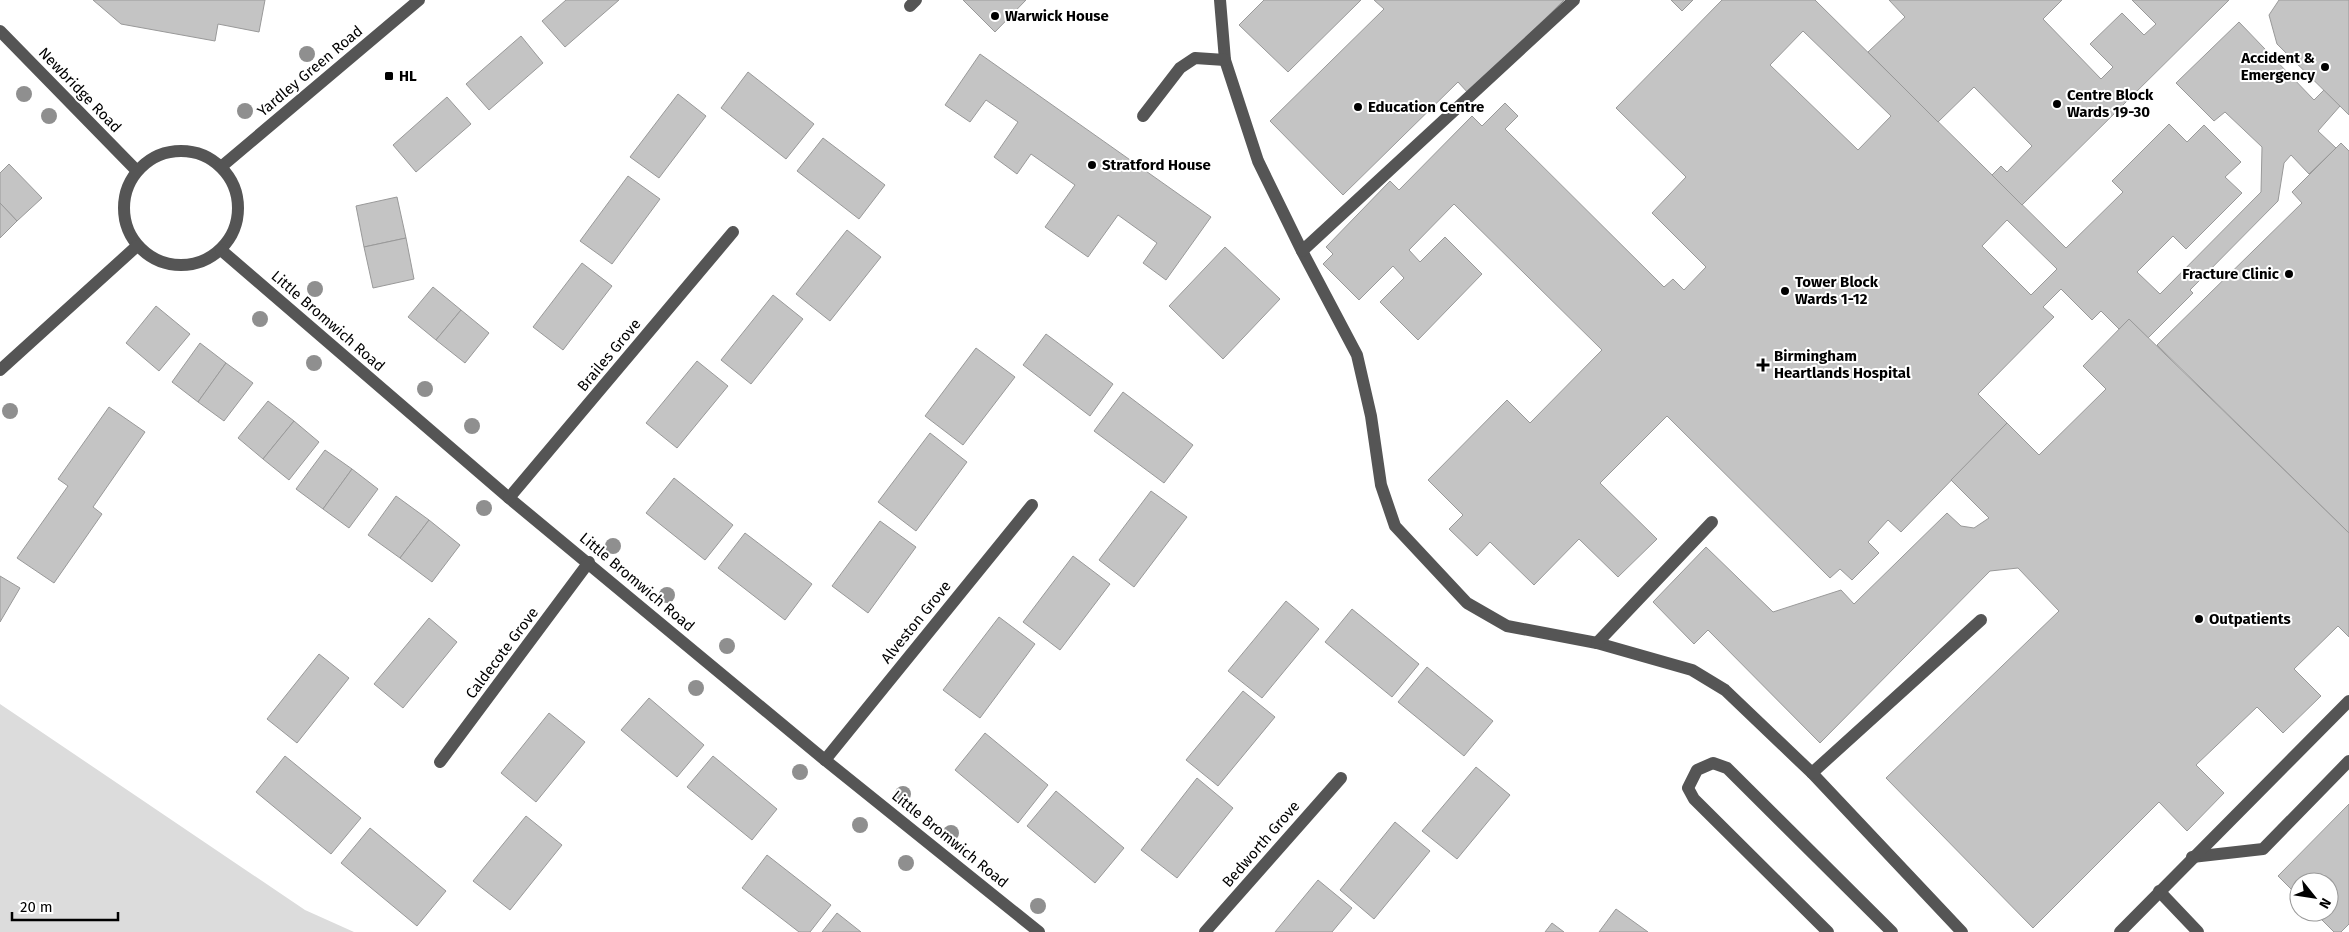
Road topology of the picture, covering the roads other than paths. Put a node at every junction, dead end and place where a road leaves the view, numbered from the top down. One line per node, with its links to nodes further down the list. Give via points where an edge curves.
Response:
1 (419, 0): 7 (street, Yardley Green Road)
2 (1220, 0): 5 (street)
3 (1574, 0): 12 (street)
4 (0, 31): 8 (street, Newbridge Road)
5 (1225, 60): 6 (street, via 1196,58 1180,68); 12 (street, via 1258,161)
6 (1143, 116)
7 (222, 167): 8 (street, via 199,154 176,151 149,160); 11 (street, via 234,185 238,219 230,240)
8 (137, 171): 10 (street, via 124,202 127,226)
9 (733, 232): 14 (street, Brailes Grove)
10 (137, 246): 11 (street, via 151,260 168,264 191,265); 13 (street)
11 (221, 250): 14 (street, Little Bromwich Road)
12 (1302, 251): 19 (street, via 1358,356 1381,484 1395,526 1468,604 1507,626)
13 (0, 370)
14 (510, 498): 17 (street, Little Bromwich Road)
15 (1032, 505): 21 (street, Alveston Grove)
16 (1712, 522): 19 (street)
17 (589, 562): 21 (street, Little Bromwich Road); 23 (street, Caldecote Grove)
18 (1981, 620): 24 (street)
19 (1597, 642): 24 (street, via 1692,670 1725,690)
20 (2349, 701): 26 (street)
21 (825, 760): 28 (street, Little Bromwich Road)
22 (2349, 761): 26 (street, via 2263,849)
23 (440, 762)
24 (1812, 773): 32 (street)
25 (1341, 778): 29 (street, Bedworth Grove)
26 (2192, 858): 27 (street)
27 (2160, 891): 33 (street); 34 (street)
28 (1039, 932)
29 (1205, 932)
30 (1828, 932): 31 (street, via 1694,799 1688,788 1697,770 1713,763 1727,768)
31 (1892, 932)
32 (1962, 932)
33 (2120, 932)
34 (2198, 932)

